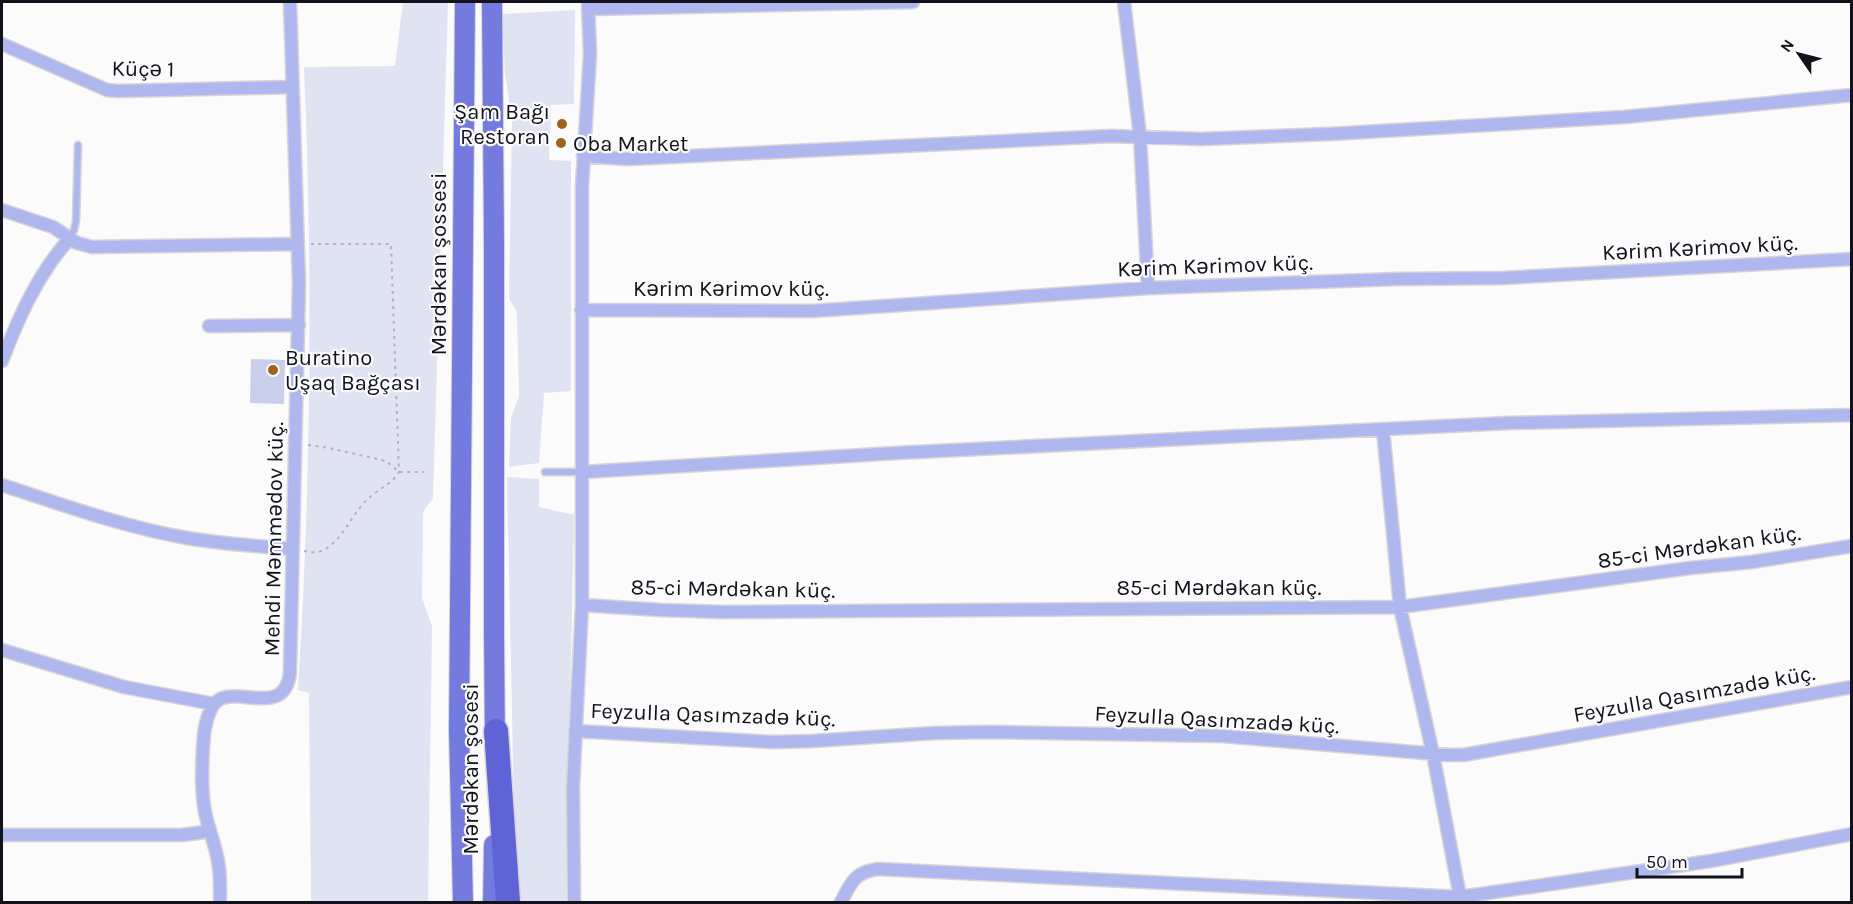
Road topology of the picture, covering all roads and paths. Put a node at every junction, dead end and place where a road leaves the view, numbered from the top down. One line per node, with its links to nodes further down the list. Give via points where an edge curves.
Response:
1 (290, 2): 8 (street, Mehdi Məmmədov küç.)
2 (465, 2): 34 (main road, Mərdəkan şossesi)
3 (492, 2): 39 (main road, Mərdəkan şosesi)
4 (913, 2): 6 (street)
5 (1124, 2): 10 (street)
6 (588, 5): 12 (street, via 590,54)
7 (2, 44): 8 (street, Küçə 1, via 107,90)
8 (292, 87): 15 (street, Mehdi Məmmədov küç.)
9 (1851, 95): 10 (street, via 1624,117 1202,139)
10 (1140, 136): 12 (street, via 628,159); 17 (street)
11 (78, 145): 14 (lane, via 76,221)
12 (583, 156): 18 (street)
13 (2, 210): 14 (street, via 53,226)
14 (70, 238): 15 (street, via 92,248); 21 (street, via 52,259 23,307)
15 (298, 244): 19 (street, Mehdi Məmmədov küç.); 25 (path, via 391,244)
16 (1851, 259): 17 (street, Kərim Kərimov küç., via 1514,278)
17 (1148, 288): 18 (street, Kərim Kərimov küç., via 812,310)
18 (581, 310): 28 (street)
19 (299, 325): 20 (street); 24 (street, Mehdi Məmmədov küç.)
20 (209, 326)
21 (2, 361)
22 (1851, 415): 23 (street)
23 (1383, 429): 28 (street); 33 (street)
24 (296, 443): 25 (path, via 386,461); 31 (street, Mehdi Məmmədov küç.)
25 (399, 472): 26 (path); 31 (path, via 393,482 368,498 326,549 315,553)
26 (424, 472)
27 (545, 472): 28 (lane)
28 (583, 472): 32 (street)
29 (2, 485): 31 (street, via 161,533)
30 (1851, 546): 33 (street, 85-ci Mərdəkan küç.)
31 (293, 549): 37 (street, Mehdi Məmmədov küç., via 288,682 276,696 229,696)
32 (582, 605): 33 (street, 85-ci Mərdəkan küç., via 722,612); 40 (street)
33 (1400, 607): 41 (street)
34 (460, 635): 38 (main road, Mərdəkan şosesi)
35 (2, 650): 37 (street, via 123,687)
36 (1851, 687): 41 (street, Feyzulla Qasımzadə küç., via 1463,755)
37 (214, 704): 42 (street, via 205,730 202,782)
38 (459, 730): 47 (main road); 48 (main road, Mərdəkan şosesi)
39 (496, 731): 49 (main road, Mərdəkan şosesi); 50 (highway)
40 (575, 731): 41 (street, Feyzulla Qasımzadə küç., via 772,742 989,732 1223,736); 51 (street)
41 (1433, 754): 45 (street)
42 (210, 830): 44 (street, via 181,835); 46 (street, via 220,876)
43 (1851, 834): 45 (street, via 1711,861)
44 (2, 835)
45 (1460, 900): 52 (street, via 878,869 857,876)
46 (220, 903)
47 (450, 903)
48 (463, 903)
49 (493, 903)
50 (508, 903)
51 (574, 903)
52 (841, 903)

